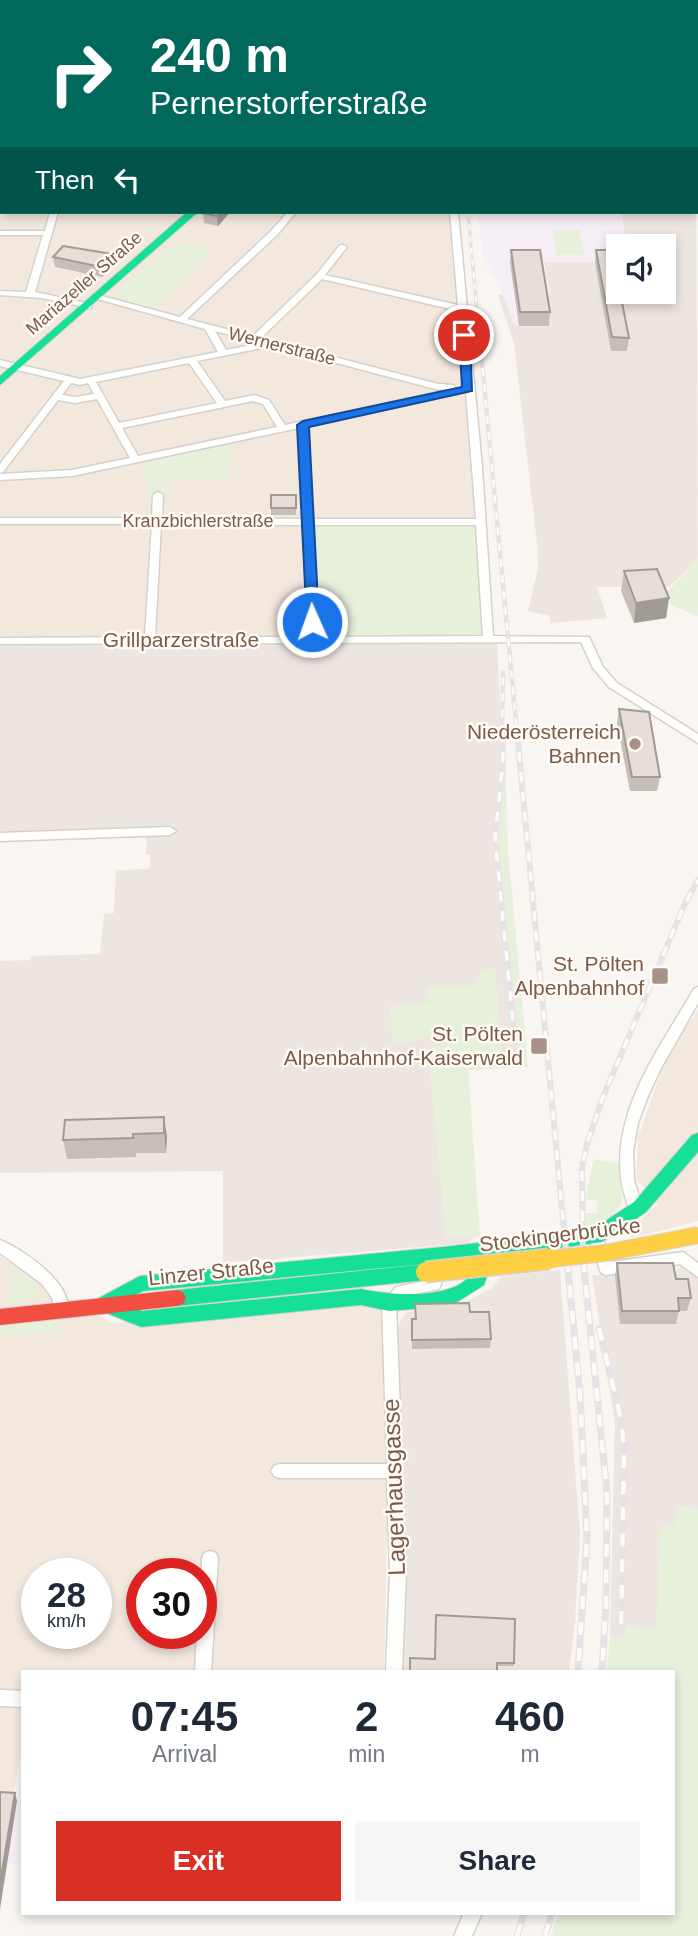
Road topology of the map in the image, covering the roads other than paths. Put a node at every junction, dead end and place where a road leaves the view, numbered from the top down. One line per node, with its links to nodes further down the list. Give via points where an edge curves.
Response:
1 (53, 214): 6 (street)
2 (191, 214): 11 (main road, Mariazeller Straße)
3 (290, 214): 13 (street)
4 (454, 214): 12 (street)
5 (0, 233): 6 (street)
6 (48, 233): 10 (street)
7 (343, 247): 8 (street)
8 (320, 276): 12 (street); 15 (street)
9 (0, 293): 10 (street, Wernerstraße)
10 (30, 294): 11 (street, Wernerstraße)
11 (93, 302): 13 (street, Wernerstraße); 20 (main road, Mariazeller Straße)
12 (463, 309): 24 (street)
13 (181, 320): 14 (street, Wernerstraße)
14 (209, 328): 15 (street, Wernerstraße); 17 (street)
15 (255, 339): 16 (street, Wernerstraße)
16 (272, 343): 17 (street); 24 (street, Wernerstraße, via 438,387)
17 (223, 353): 18 (street)
18 (192, 360): 21 (street); 27 (street)
19 (0, 363): 20 (street)
20 (18, 366): 22 (main road, Mariazeller Straße); 23 (street)
21 (91, 381): 23 (street); 25 (street)
22 (0, 382)
23 (68, 382): 26 (street)
24 (468, 389): 28 (street); 38 (street)
25 (98, 396): 26 (street); 29 (street)
26 (55, 397): 32 (street)
27 (222, 404): 29 (street); 30 (street, via 260,399)
28 (303, 425): 30 (street); 37 (street)
29 (117, 426): 31 (street)
30 (283, 429): 31 (street)
31 (136, 460): 33 (street, via 72,473)
32 (0, 471)
33 (0, 477)
34 (158, 495): 36 (street)
35 (0, 521): 36 (street, Kranzbichlerstraße)
36 (155, 521): 37 (street, Kranzbichlerstraße); 41 (street)
37 (309, 521): 38 (street, Kranzbichlerstraße); 39 (street)
38 (479, 522): 40 (street)
39 (313, 639): 40 (street, Grillparzerstraße); 41 (street, Grillparzerstraße)
40 (488, 639): 43 (street, Grillparzerstraße, via 584,639 598,668 613,685)
41 (150, 640): 42 (street, Grillparzerstraße)
42 (0, 641)
43 (698, 739)
44 (170, 831): 45 (street)
45 (0, 837)
46 (698, 992): 48 (street, via 662,1051 629,1128 628,1185)
47 (698, 1140): 48 (main road, via 658,1191)
48 (636, 1209): 50 (main road)
49 (698, 1235): 55 (main road, Stockingerbrücke, bridge, via 605,1253)
50 (596, 1237): 52 (main road); 54 (street, via 606,1269 683,1258)
51 (0, 1246): 58 (street, via 56,1288)
52 (488, 1250): 53 (main road); 56 (main road, via 478,1280 451,1297)
53 (443, 1255): 56 (street, via 434,1285 401,1292); 57 (main road, via 140,1284)
54 (698, 1271)
55 (426, 1272): 57 (main road, Linzer Straße)
56 (389, 1303): 57 (main road, via 361,1297 141,1319); 61 (street, Lagerhausgasse)
57 (104, 1304): 58 (main road, Linzer Straße)
58 (61, 1310): 59 (main road, Linzer Straße)
59 (0, 1317)
60 (279, 1471): 61 (street)
61 (393, 1471): 64 (street, Lagerhausgasse, via 398,1571)
62 (204, 1649): 63 (street)
63 (203, 1670)
64 (394, 1670)
65 (0, 1698): 66 (street)
66 (21, 1699)
67 (472, 1915): 68 (street)
68 (463, 1936)

